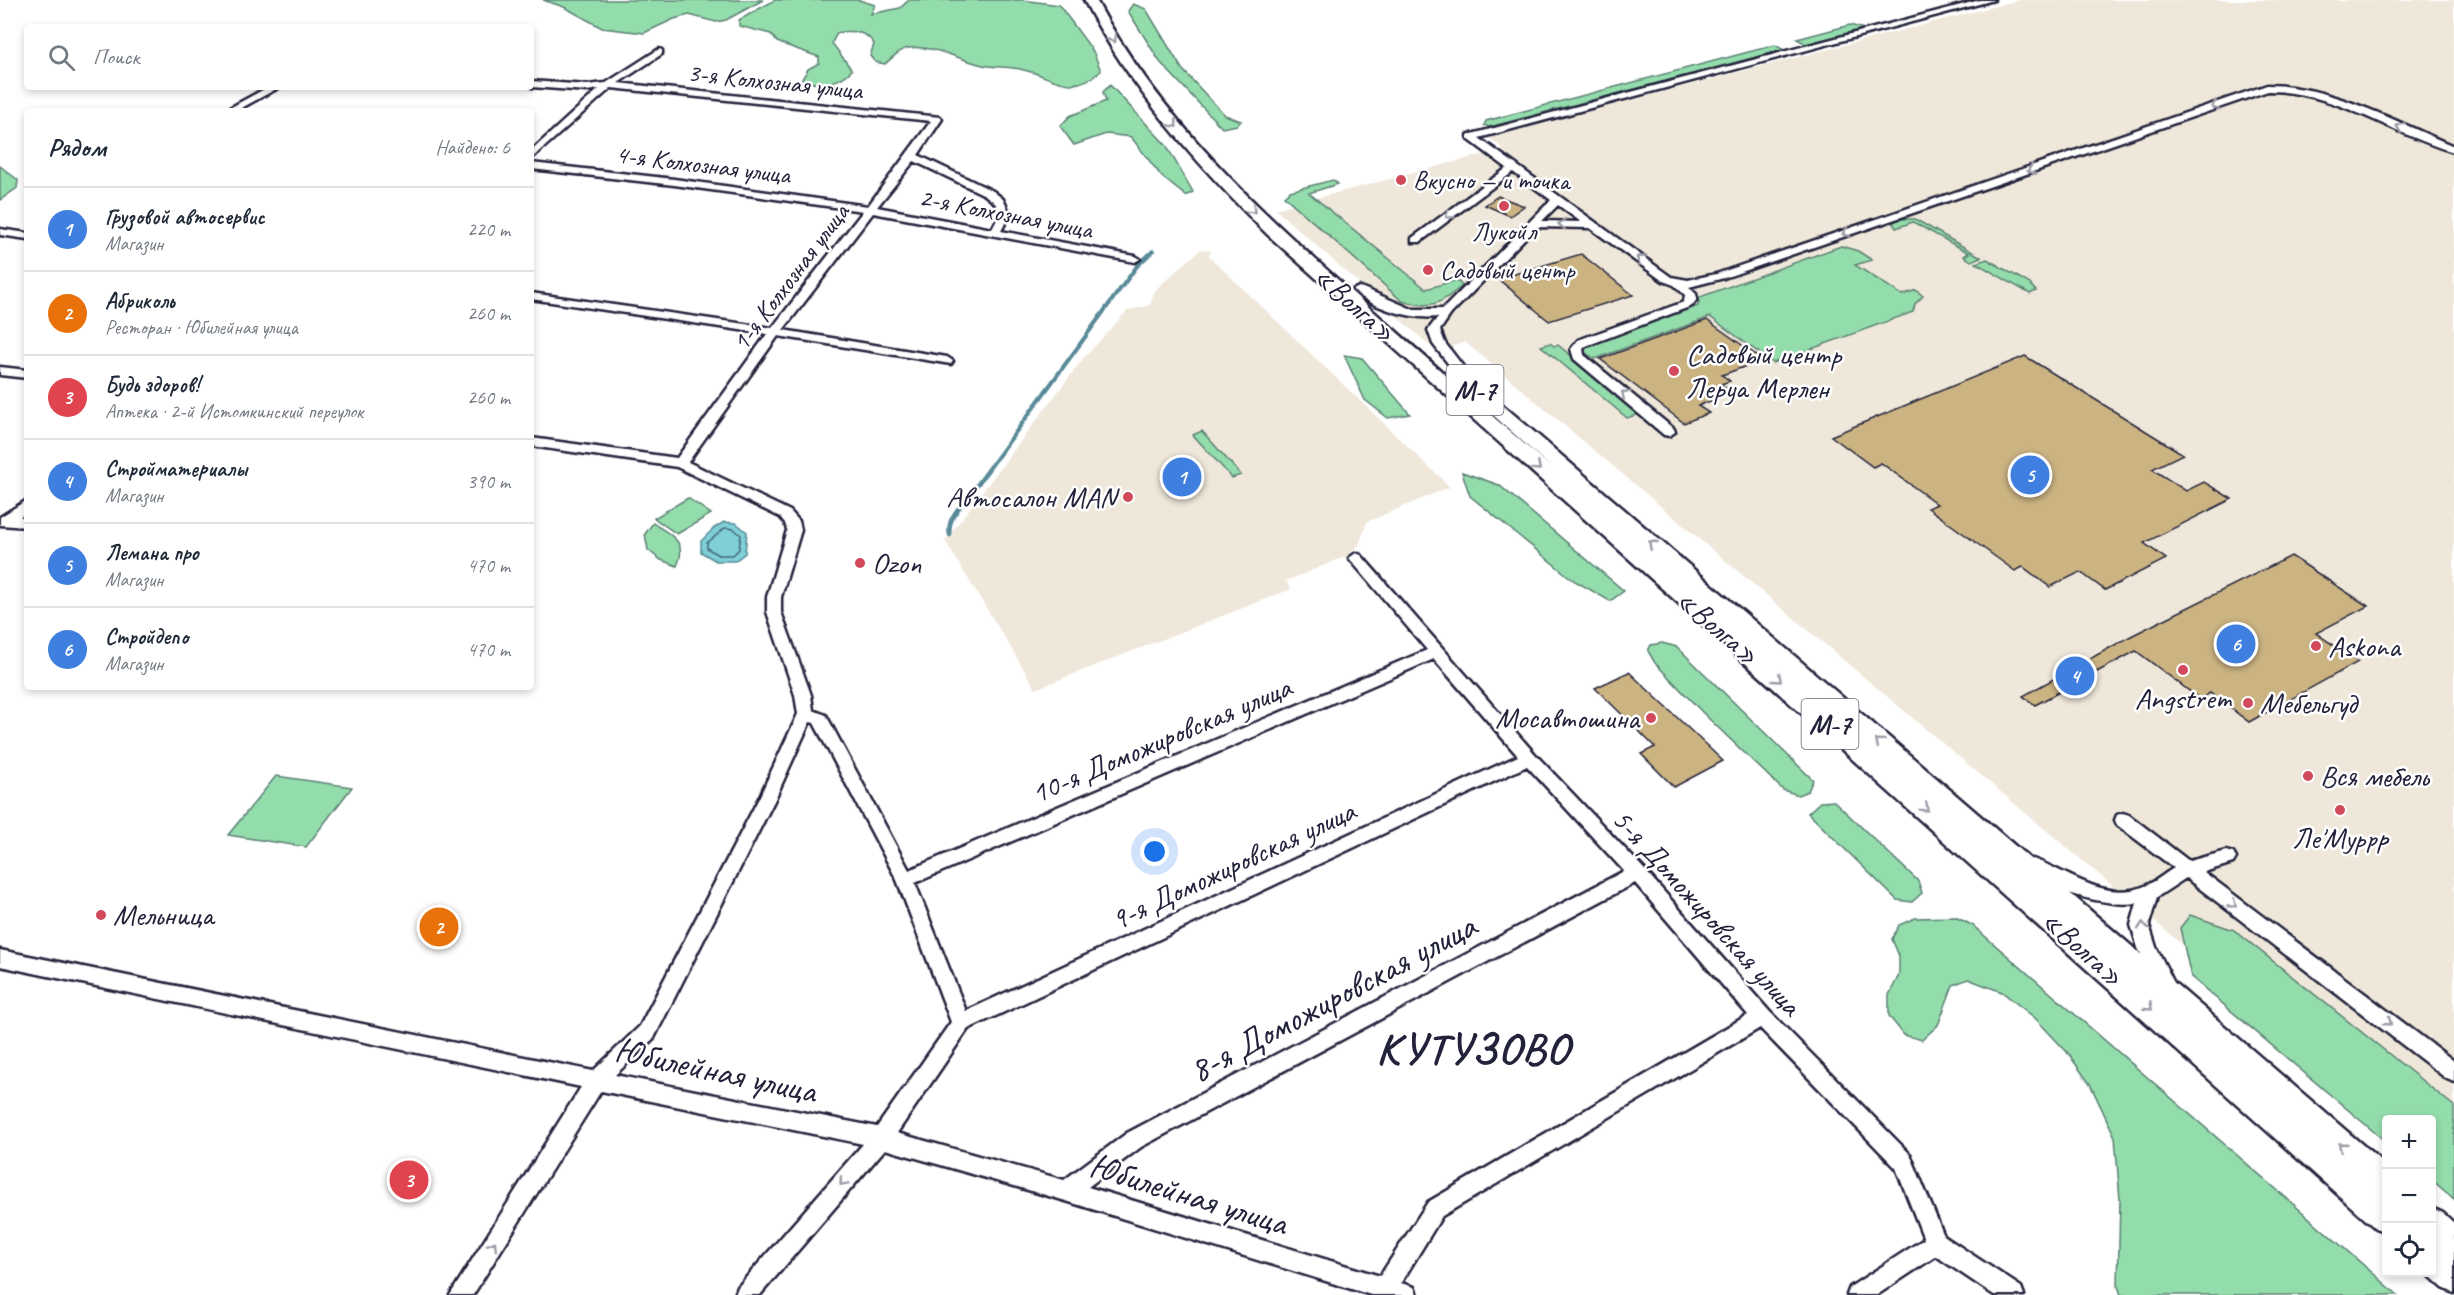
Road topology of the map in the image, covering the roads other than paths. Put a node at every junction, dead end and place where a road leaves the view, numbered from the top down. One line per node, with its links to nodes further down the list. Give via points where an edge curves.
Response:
1 (1090, 0): 59 (highway, «Волга» / М-7, one-way to 59, via 1138,77 1170,119 1229,188 1274,232)
2 (1104, 0): 25 (highway, «Волга» / М-7, via 1157,83 1237,175)
3 (1990, 0): 14 (street, via 1470,137)
4 (659, 52): 6 (street)
5 (534, 84): 6 (street, 3-я Колхозная улица, via 587,88)
6 (609, 85): 9 (street, 3-я Колхозная улица); 11 (street)
7 (269, 90): 8 (street)
8 (235, 108)
9 (937, 119): 12 (street, 1-я Колхозная улица)
10 (2454, 149): 24 (street, one-way to 24, via 2318,94 2267,88 1720,276)
11 (534, 153)
12 (912, 156): 16 (street, 1-я Колхозная улица); 20 (street, via 999,201 1005,214)
13 (534, 166): 16 (street, 4-я Колхозная улица)
14 (1513, 168): 15 (street); 22 (street, one-way to 22)
15 (1557, 199): 17 (street); 18 (street)
16 (869, 209): 20 (street, 2-я Колхозная улица); 28 (street, 1-я Колхозная улица)
17 (1532, 224): 18 (street, one-way to 17); 27 (street)
18 (1593, 225): 24 (street, one-way to 18)
19 (0, 232): 21 (street)
20 (994, 234): 23 (street, 2-я Колхозная улица)
21 (24, 236)
22 (1416, 240)
23 (1135, 259)
24 (1680, 285): 33 (street, one-way to 24, via 1578,356 1576,349 1582,343 1688,304 1690,294)
25 (1359, 290): 27 (street, via 1404,312 1420,316); 32 (highway, «Волга» / М-7)
26 (534, 296): 28 (street)
27 (1446, 312): 32 (street, via 1434,330 1439,344)
28 (775, 332): 29 (street); 35 (street, 1-я Колхозная улица)
29 (947, 361)
30 (0, 371): 31 (street)
31 (24, 374)
32 (1474, 389): 44 (highway, «Волга» / М-7, one-way to 32)
33 (1669, 432)
34 (534, 442): 35 (street)
35 (680, 463): 41 (street, via 792,521 794,530 774,597 774,612)
36 (24, 506): 37 (street)
37 (2, 521): 38 (street)
38 (24, 522)
39 (1356, 558): 40 (street, 5-я Доможировская улица)
40 (1438, 651): 42 (street, 5-я Доможировская улица); 48 (street, 10-я Доможировская улица)
41 (806, 714): 48 (street, via 820,718); 55 (street, via 767,799 647,1032)
42 (1529, 758): 47 (street, 5-я Доможировская улица); 53 (street, 9-я Доможировская улица)
43 (2123, 820): 46 (street)
44 (2007, 852): 49 (street, via 2064,884 2094,894 2134,898); 51 (highway, «Волга» / М-7)
45 (2227, 858): 46 (street)
46 (2187, 868): 49 (street); 54 (street, one-way to 54)
47 (1637, 873): 52 (street, 5-я Доможировская улица); 58 (street, 8-я Доможировская улица, via 1134,1140)
48 (905, 879): 53 (street)
49 (2149, 893): 51 (street, one-way to 49, via 2147,948 2140,925)
50 (0, 958): 55 (street, Юбилейная улица)
51 (2174, 998): 57 (highway, «Волга» / М-7, one-way to 51)
52 (1762, 1017): 61 (street, 5-я Доможировская улица, via 1903,1161); 65 (street, via 1435,1209)
53 (961, 1023): 56 (street)
54 (2454, 1073)
55 (597, 1080): 56 (street, Юбилейная улица); 66 (street, one-way to 55)
56 (881, 1138): 58 (street, Юбилейная улица); 67 (street, one-way to 67)
57 (2382, 1181)
58 (1066, 1191): 65 (street, Юбилейная улица)
59 (2382, 1213)
60 (2436, 1228): 62 (highway)
61 (1936, 1243): 69 (street); 70 (street)
62 (2454, 1244)
63 (2436, 1261): 64 (highway)
64 (2454, 1277)
65 (1385, 1288): 68 (street, Юбилейная улица)
66 (461, 1295)
67 (746, 1295)
68 (1406, 1295)
69 (1858, 1295)
70 (2013, 1295)

